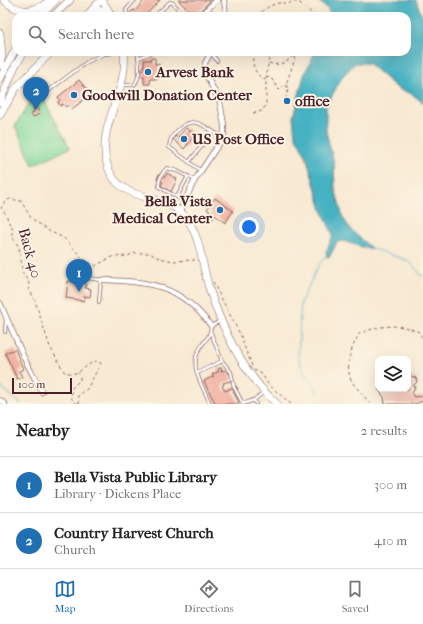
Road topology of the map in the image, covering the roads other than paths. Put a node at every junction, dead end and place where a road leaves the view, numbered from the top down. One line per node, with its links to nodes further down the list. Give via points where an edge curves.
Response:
1 (4, 0): 2 (main road, via 23,11 40,8)
2 (50, 0)
3 (56, 0): 10 (main road)
4 (70, 0): 11 (main road)
5 (102, 0): 12 (main road); 13 (main road)
6 (135, 0): 14 (lane)
7 (217, 0): 16 (street)
8 (224, 0): 17 (street)
9 (179, 10): 15 (lane, via 170,2)
10 (44, 12)
11 (57, 12)
12 (90, 12)
13 (110, 12)
14 (127, 12)
15 (160, 12)
16 (204, 12)
17 (226, 12)
18 (0, 34): 29 (main road)
19 (12, 56): 30 (main road)
20 (21, 56): 34 (main road)
21 (47, 56): 36 (main road, via 16,88)
22 (100, 56): 35 (lane, via 87,62)
23 (124, 56): 31 (main road)
24 (143, 56): 27 (lane)
25 (209, 56): 33 (street, via 205,63 205,73)
26 (214, 56): 28 (lane)
27 (138, 58): 31 (lane, via 139,77 134,85)
28 (217, 61)
29 (0, 65)
30 (0, 79)
31 (122, 85): 45 (main road, via 104,142 104,154 110,174 127,191 166,204)
32 (236, 94): 33 (lane)
33 (219, 100): 38 (street, via 224,125)
34 (0, 102)
35 (32, 103)
36 (0, 115)
37 (213, 132): 38 (lane); 39 (lane); 39 (lane, via 198,122 191,122 185,124 172,137 169,147)
38 (223, 137): 40 (street)
39 (189, 162): 40 (lane)
40 (201, 171): 42 (street)
41 (188, 176): 42 (lane); 43 (lane); 43 (lane, via 167,168 159,181 159,187)
42 (195, 180): 44 (street)
43 (177, 197): 44 (lane)
44 (184, 201): 45 (street)
45 (181, 212): 51 (main road, via 193,229 209,288)
46 (88, 278): 47 (lane)
47 (101, 280): 48 (lane); 52 (street, via 129,281 170,290)
48 (99, 302)
49 (0, 303): 50 (street)
50 (6, 318): 53 (lane); 57 (street)
51 (222, 320): 52 (lane); 58 (main road, via 250,374)
52 (212, 326): 54 (lane)
53 (5, 332)
54 (211, 333): 55 (lane); 56 (lane, via 196,354)
55 (222, 361): 56 (lane); 63 (lane, via 233,376 234,387)
56 (197, 374): 62 (lane)
57 (42, 392)
58 (265, 392): 60 (lane); 65 (main road)
59 (0, 400): 61 (street)
60 (254, 400): 63 (lane); 64 (lane)
61 (5, 404)
62 (210, 404)
63 (243, 404)
64 (256, 404)
65 (277, 404)

